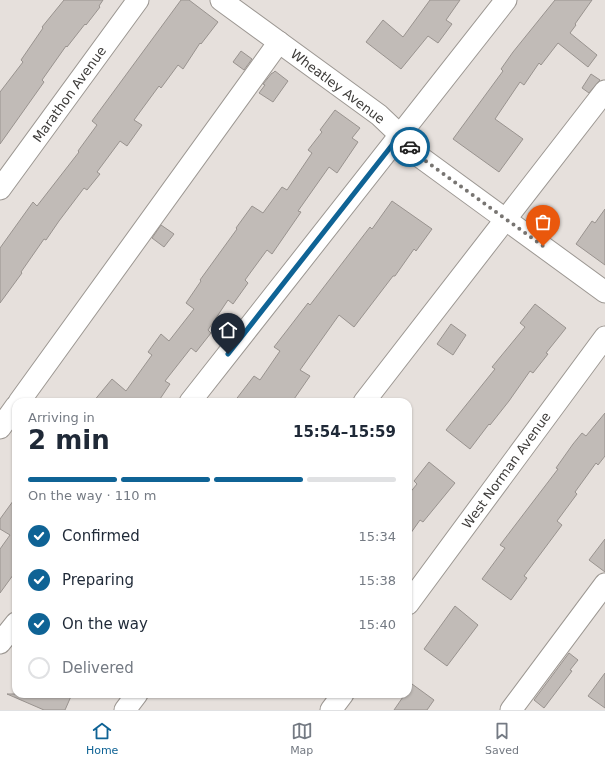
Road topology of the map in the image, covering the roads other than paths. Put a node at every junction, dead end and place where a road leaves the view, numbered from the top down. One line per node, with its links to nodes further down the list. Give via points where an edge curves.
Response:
1 (138, 0): 7 (street, Marathon Avenue)
2 (220, 0): 4 (street, Wheatley Avenue)
3 (506, 0): 6 (street)
4 (279, 42): 6 (street, Wheatley Avenue, via 379,115); 11 (street)
5 (605, 91): 8 (street)
6 (400, 135): 8 (street, Wheatley Avenue, via 416,154); 12 (street)
7 (0, 189)
8 (506, 219): 9 (street, Wheatley Avenue); 13 (street)
9 (605, 292)
10 (605, 337): 17 (street, West Norman Avenue)
11 (22, 398)
12 (193, 398)
13 (367, 398)
14 (12, 412): 15 (street)
15 (0, 428)
16 (605, 584): 24 (street)
17 (412, 599)
18 (12, 628): 19 (street)
19 (0, 643)
20 (134, 698): 22 (street)
21 (340, 698): 23 (street)
22 (125, 710)
23 (331, 710)
24 (511, 710)

